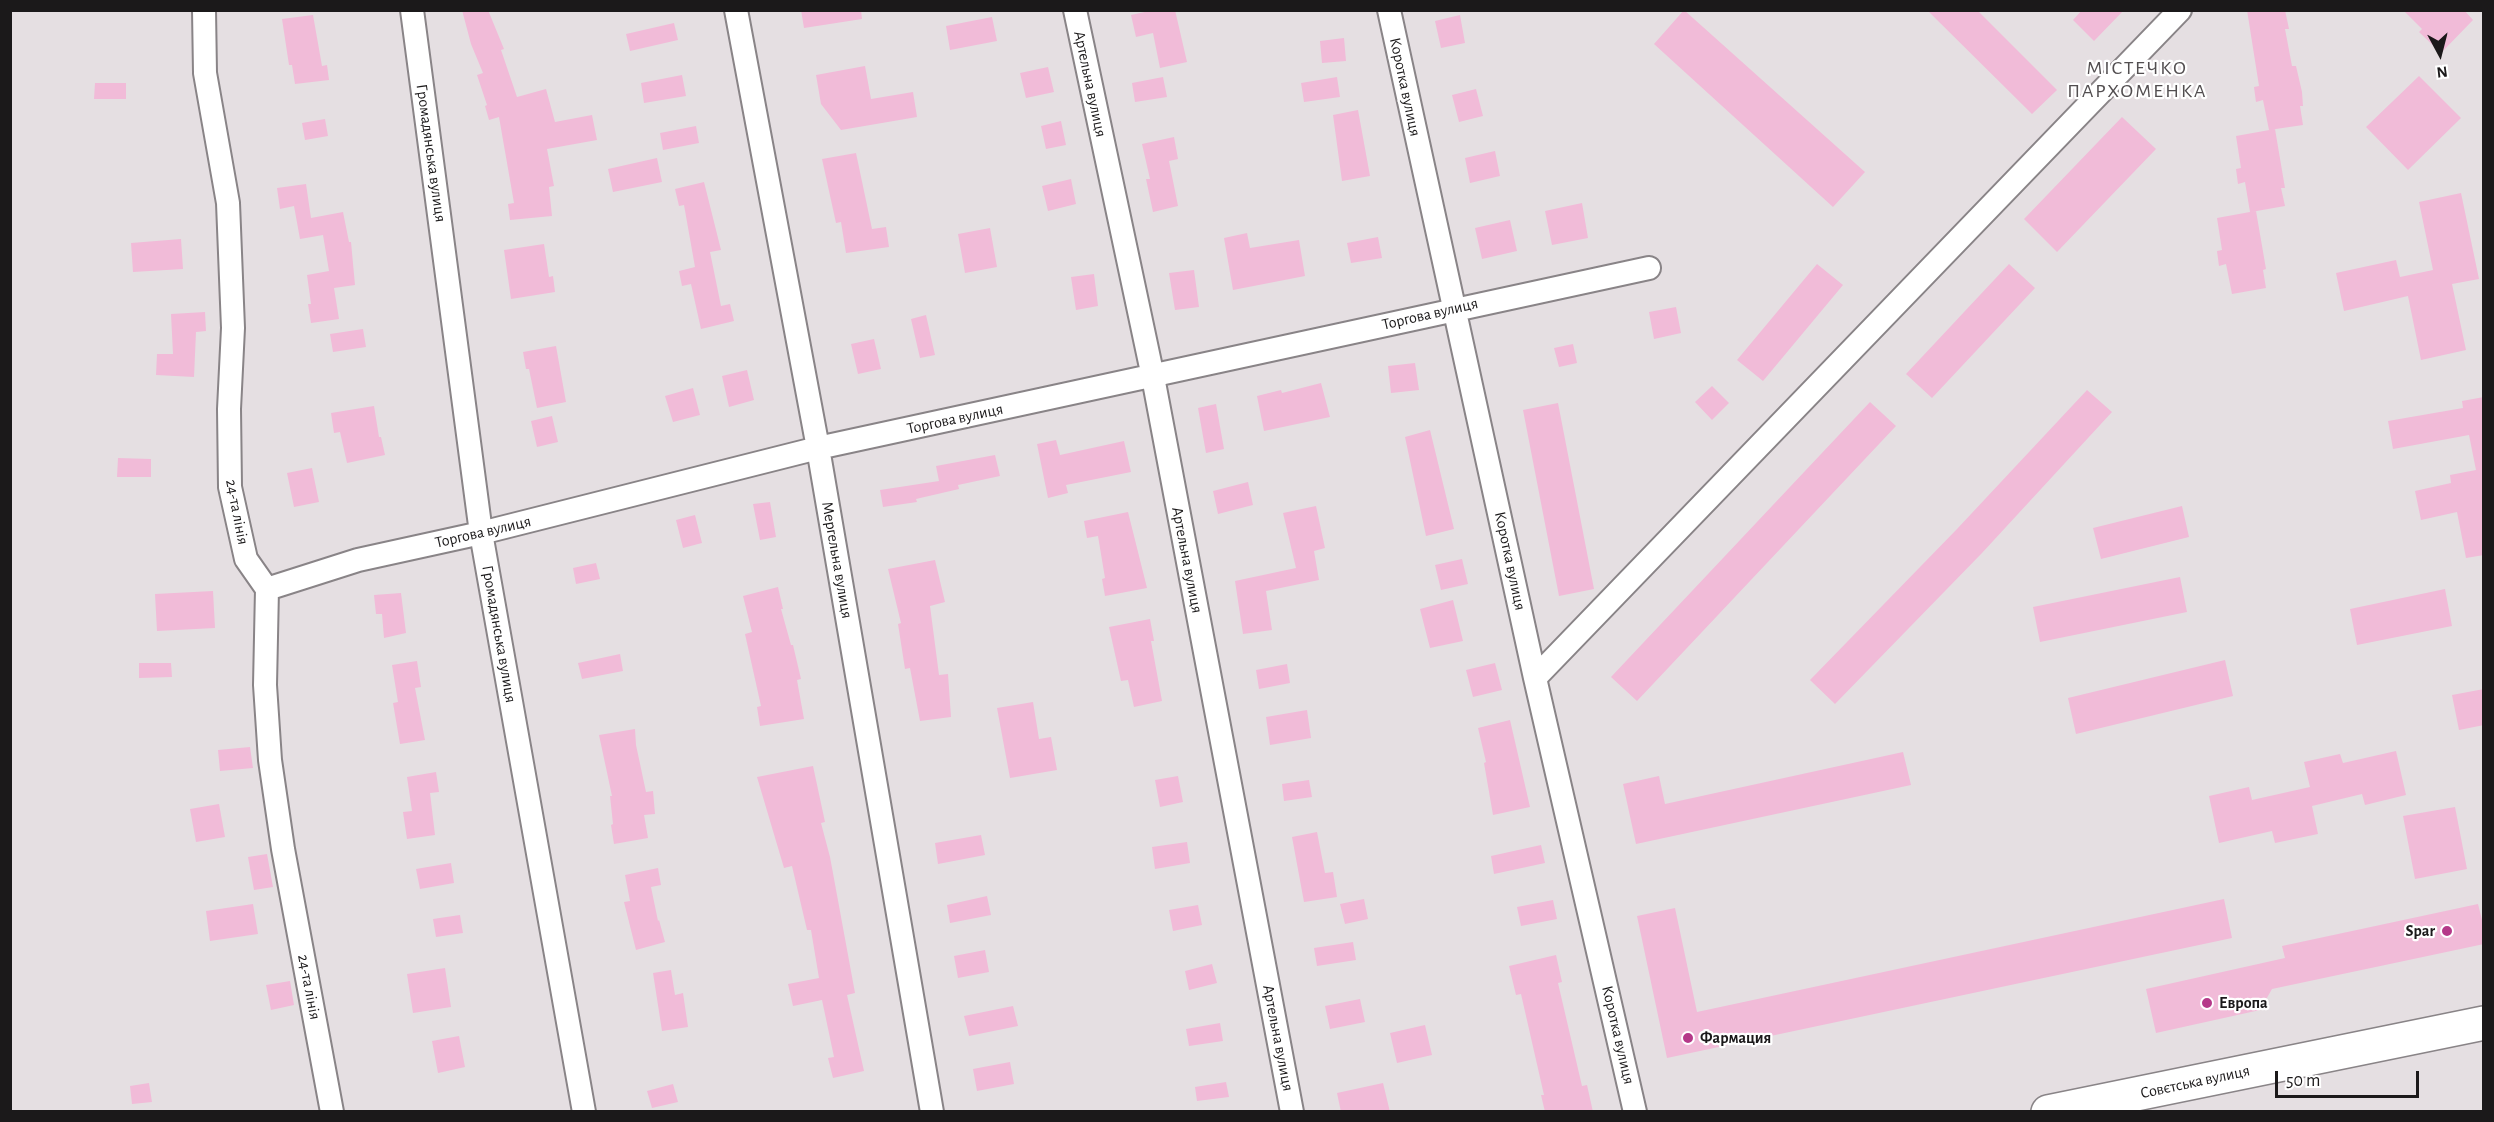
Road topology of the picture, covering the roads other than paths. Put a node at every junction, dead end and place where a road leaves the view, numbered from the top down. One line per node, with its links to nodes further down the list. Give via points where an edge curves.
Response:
1 (204, 10): 12 (street, 24-та лінія, via 206,72 228,203 233,328 230,487 246,559)
2 (412, 10): 11 (street, Громадянська вулиця)
3 (736, 10): 10 (street, Мергельна вулиця)
4 (1075, 10): 9 (street, Артельна вулиця)
5 (1389, 10): 8 (street, Коротка вулиця)
6 (2180, 10): 13 (street)
7 (1649, 268): 8 (street, Торгова вулиця)
8 (1454, 309): 9 (street, Торгова вулиця); 13 (street, Коротка вулиця)
9 (1153, 377): 10 (street, Торгова вулиця); 19 (street, Артельна вулиця)
10 (818, 448): 11 (street, Торгова вулиця); 18 (street, Мергельна вулиця)
11 (482, 533): 12 (street, Торгова вулиця, via 358,560); 17 (street, Громадянська вулиця)
12 (267, 589): 16 (street, 24-та лінія, via 265,685 270,760)
13 (1535, 678): 20 (street, Коротка вулиця)
14 (2484, 1023): 15 (main road, Совєтська вулиця)
15 (2063, 1110)
16 (332, 1112)
17 (584, 1112)
18 (932, 1112)
19 (1292, 1112)
20 (1635, 1112)

